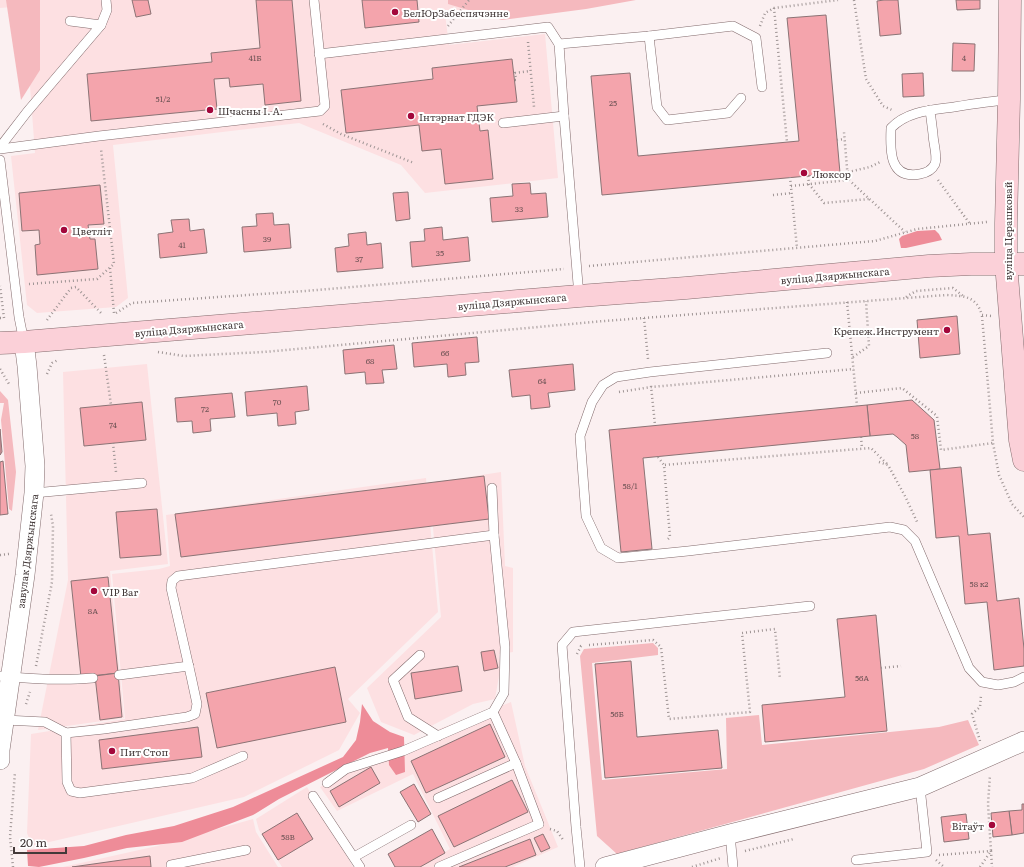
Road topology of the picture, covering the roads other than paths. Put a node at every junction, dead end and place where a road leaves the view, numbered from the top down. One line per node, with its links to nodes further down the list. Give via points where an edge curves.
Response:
1 (106, 0): 5 (lane, via 107,10)
2 (314, 0): 8 (lane)
3 (1010, 0): 11 (main road, вуліца Церашковай)
4 (70, 21): 5 (lane)
5 (101, 25): 15 (lane)
6 (650, 36): 7 (lane); 9 (lane, via 733,26 756,38); 10 (lane, via 657,107 666,120 728,113)
7 (559, 44): 8 (lane, via 548,27); 13 (lane)
8 (319, 54): 15 (lane, via 325,106 320,111)
9 (762, 87)
10 (741, 98)
11 (1009, 100): 12 (lane); 17 (main road, вуліца Церашковай, via 1006,223)
12 (930, 110): 12 (lane, via 908,116 896,122 891,128 892,156 898,171 913,175 930,170 935,164)
13 (564, 116): 14 (lane); 18 (lane)
14 (504, 124)
15 (0, 148)
16 (0, 160): 19 (lane)
17 (1015, 264): 18 (main road, вуліца Дзяржынскага, via 929,266); 22 (main road, вуліца Церашковай, via 1020,440)
18 (579, 296): 19 (main road, вуліца Дзяржынскага)
19 (24, 342): 20 (main road, вуліца Дзяржынскага); 25 (street, завулак Дзяржынскага, via 35,466)
20 (0, 343)
21 (828, 353): 32 (lane, via 657,371 616,377 603,385 592,402 580,436 586,516 601,548 618,558 890,527 904,530 915,541 969,668 982,682 998,685)
22 (1024, 460)
23 (142, 483): 25 (lane)
24 (492, 488): 26 (lane)
25 (34, 493): 31 (street, завулак Дзяржынскага, via 25,574)
26 (494, 535): 29 (lane, via 178,576 172,581 171,588); 34 (lane, via 505,647 504,694)
27 (810, 606): 54 (lane, via 573,632 562,645)
28 (420, 655): 37 (lane, via 393,680 408,717)
29 (189, 666): 30 (lane); 36 (lane, via 197,704 195,714)
30 (119, 675)
31 (6, 677): 33 (lane); 35 (street, завулак Дзяржынскага)
32 (1024, 677)
33 (94, 678)
34 (493, 712): 37 (lane); 41 (lane)
35 (5, 720): 36 (lane, via 45,722); 40 (street, завулак Дзяржынскага)
36 (66, 733): 39 (lane, via 67,782 71,791 192,778)
37 (438, 736): 42 (lane, via 346,769)
38 (1024, 741): 43 (street)
39 (243, 756)
40 (0, 760)
41 (516, 764): 45 (lane); 53 (lane, via 539,824)
42 (327, 783)
43 (920, 787): 47 (street); 50 (lane, via 926,852)
44 (313, 796): 49 (lane)
45 (438, 798)
46 (411, 825): 49 (lane)
47 (730, 834): 55 (street); 56 (lane)
48 (246, 850): 51 (lane, via 171,864)
49 (354, 857): 52 (lane)
50 (856, 860)
51 (171, 867)
52 (360, 867)
53 (439, 867)
54 (580, 867)
55 (605, 867)
56 (733, 867)

